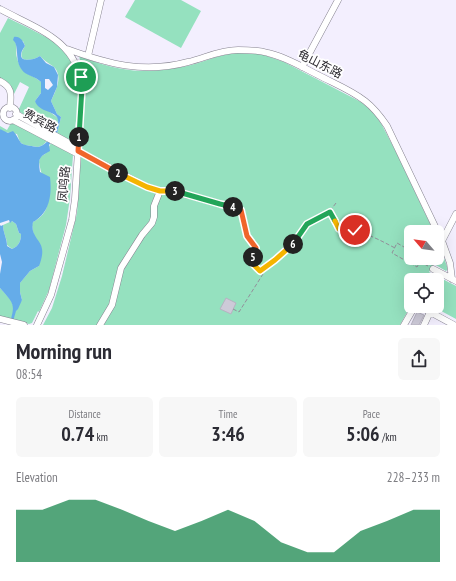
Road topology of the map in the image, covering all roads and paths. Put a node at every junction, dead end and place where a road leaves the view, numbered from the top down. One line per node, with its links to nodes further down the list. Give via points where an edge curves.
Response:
1 (101, 0): 5 (street)
2 (338, 0): 6 (street)
3 (0, 9): 4 (street, 凤鸣路, via 51,37)
4 (67, 49): 5 (street, 龟山东路); 10 (street, 凤鸣路, via 81,77)
5 (88, 56): 6 (street, 龟山东路, via 114,64 149,67 187,62 218,52 255,50 280,56)
6 (302, 67): 15 (street, 龟山东路, via 364,100 382,119)
7 (0, 81): 8 (street, 贵宾路, via 11,91)
8 (10, 108): 9 (street, via 13,109); 9 (street, via 4,111 4,118 9,121)
9 (15, 117): 10 (street, 贵宾路)
10 (78, 151): 11 (street, 贵宾路, via 127,178); 33 (street, 凤鸣路, via 72,220 51,295)
11 (160, 191): 16 (street, 贵宾路, via 170,190 241,210); 34 (street, via 154,206 152,223 121,268 112,305)
12 (336, 203): 13 (path)
13 (330, 212): 20 (path, via 339,229 367,234); 24 (path, via 307,224 294,243)
14 (456, 214): 17 (street)
15 (434, 225)
16 (247, 236): 24 (path, via 256,248 252,263)
17 (444, 238)
18 (404, 247): 20 (path, via 397,243)
19 (444, 247): 25 (street, 龟山东路)
20 (395, 248): 21 (path, via 392,253)
21 (404, 260)
22 (426, 265): 23 (path)
23 (433, 269): 25 (street)
24 (260, 271): 26 (path, via 263,274 239,312)
25 (454, 280)
26 (233, 309)
27 (410, 313): 35 (street)
28 (430, 313): 36 (street)
29 (432, 313): 37 (street)
30 (0, 320): 31 (street); 32 (street)
31 (12, 325)
32 (24, 325)
33 (37, 325)
34 (100, 325)
35 (404, 325)
36 (424, 325)
37 (453, 325)

